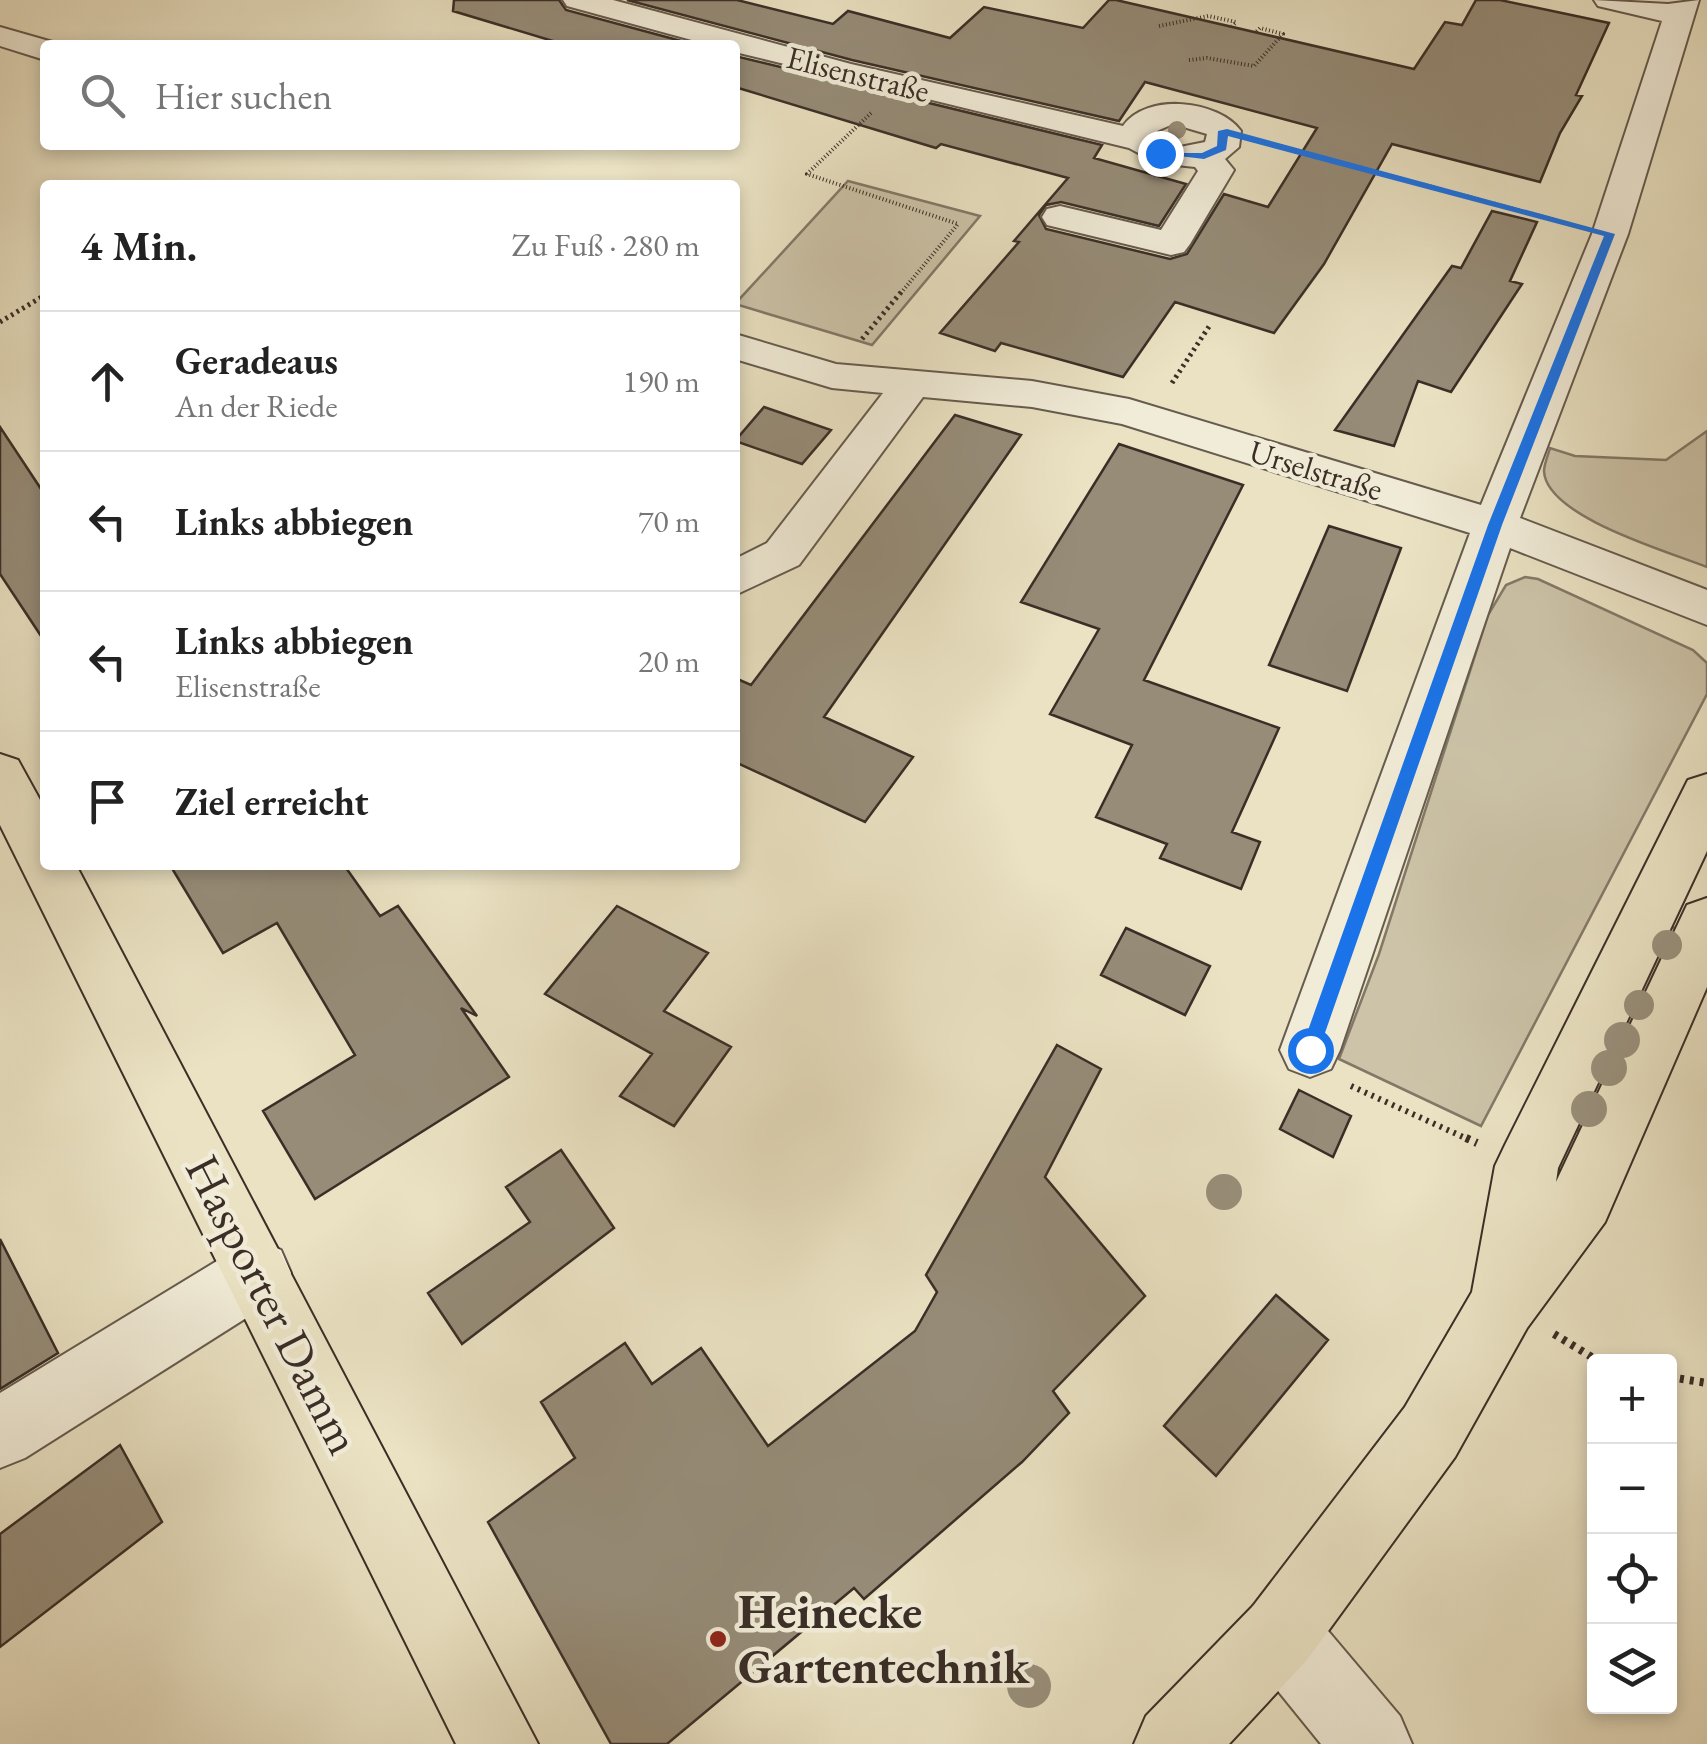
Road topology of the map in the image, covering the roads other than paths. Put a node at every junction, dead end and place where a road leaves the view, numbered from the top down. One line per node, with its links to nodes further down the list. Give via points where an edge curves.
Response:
1 (578, 0): 5 (street, Elisenstraße)
2 (1609, 0): 3 (street)
3 (1681, 7): 11 (street, via 1610,234)
4 (0, 36): 7 (street)
5 (732, 40)
6 (740, 42): 8 (street, Elisenstraße, via 1141,140 1145,121 1169,114 1204,118 1216,170 1171,244)
7 (40, 48)
8 (1060, 218)
9 (740, 348): 10 (street, Urselstraße, via 832,376)
10 (912, 382): 11 (street, Urselstraße, via 1032,394 1149,418); 12 (street, via 783,554)
11 (1495, 525): 13 (street, Urselstraße); 19 (street)
12 (740, 576)
13 (1707, 608)
14 (0, 774): 16 (main road, Hasporter Damm)
15 (1707, 794): 21 (main road, via 1527,1166)
16 (40, 851)
17 (50, 870): 20 (main road, Hasporter Damm)
18 (1707, 922): 21 (main road, via 1582,1200)
19 (1310, 1050)
20 (258, 1273): 22 (street); 24 (main road, Hasporter Damm)
21 (1504, 1304): 23 (main road, via 1430,1432)
22 (0, 1433)
23 (1280, 1633): 25 (main road); 26 (street)
24 (498, 1744)
25 (1174, 1744)
26 (1372, 1744)

